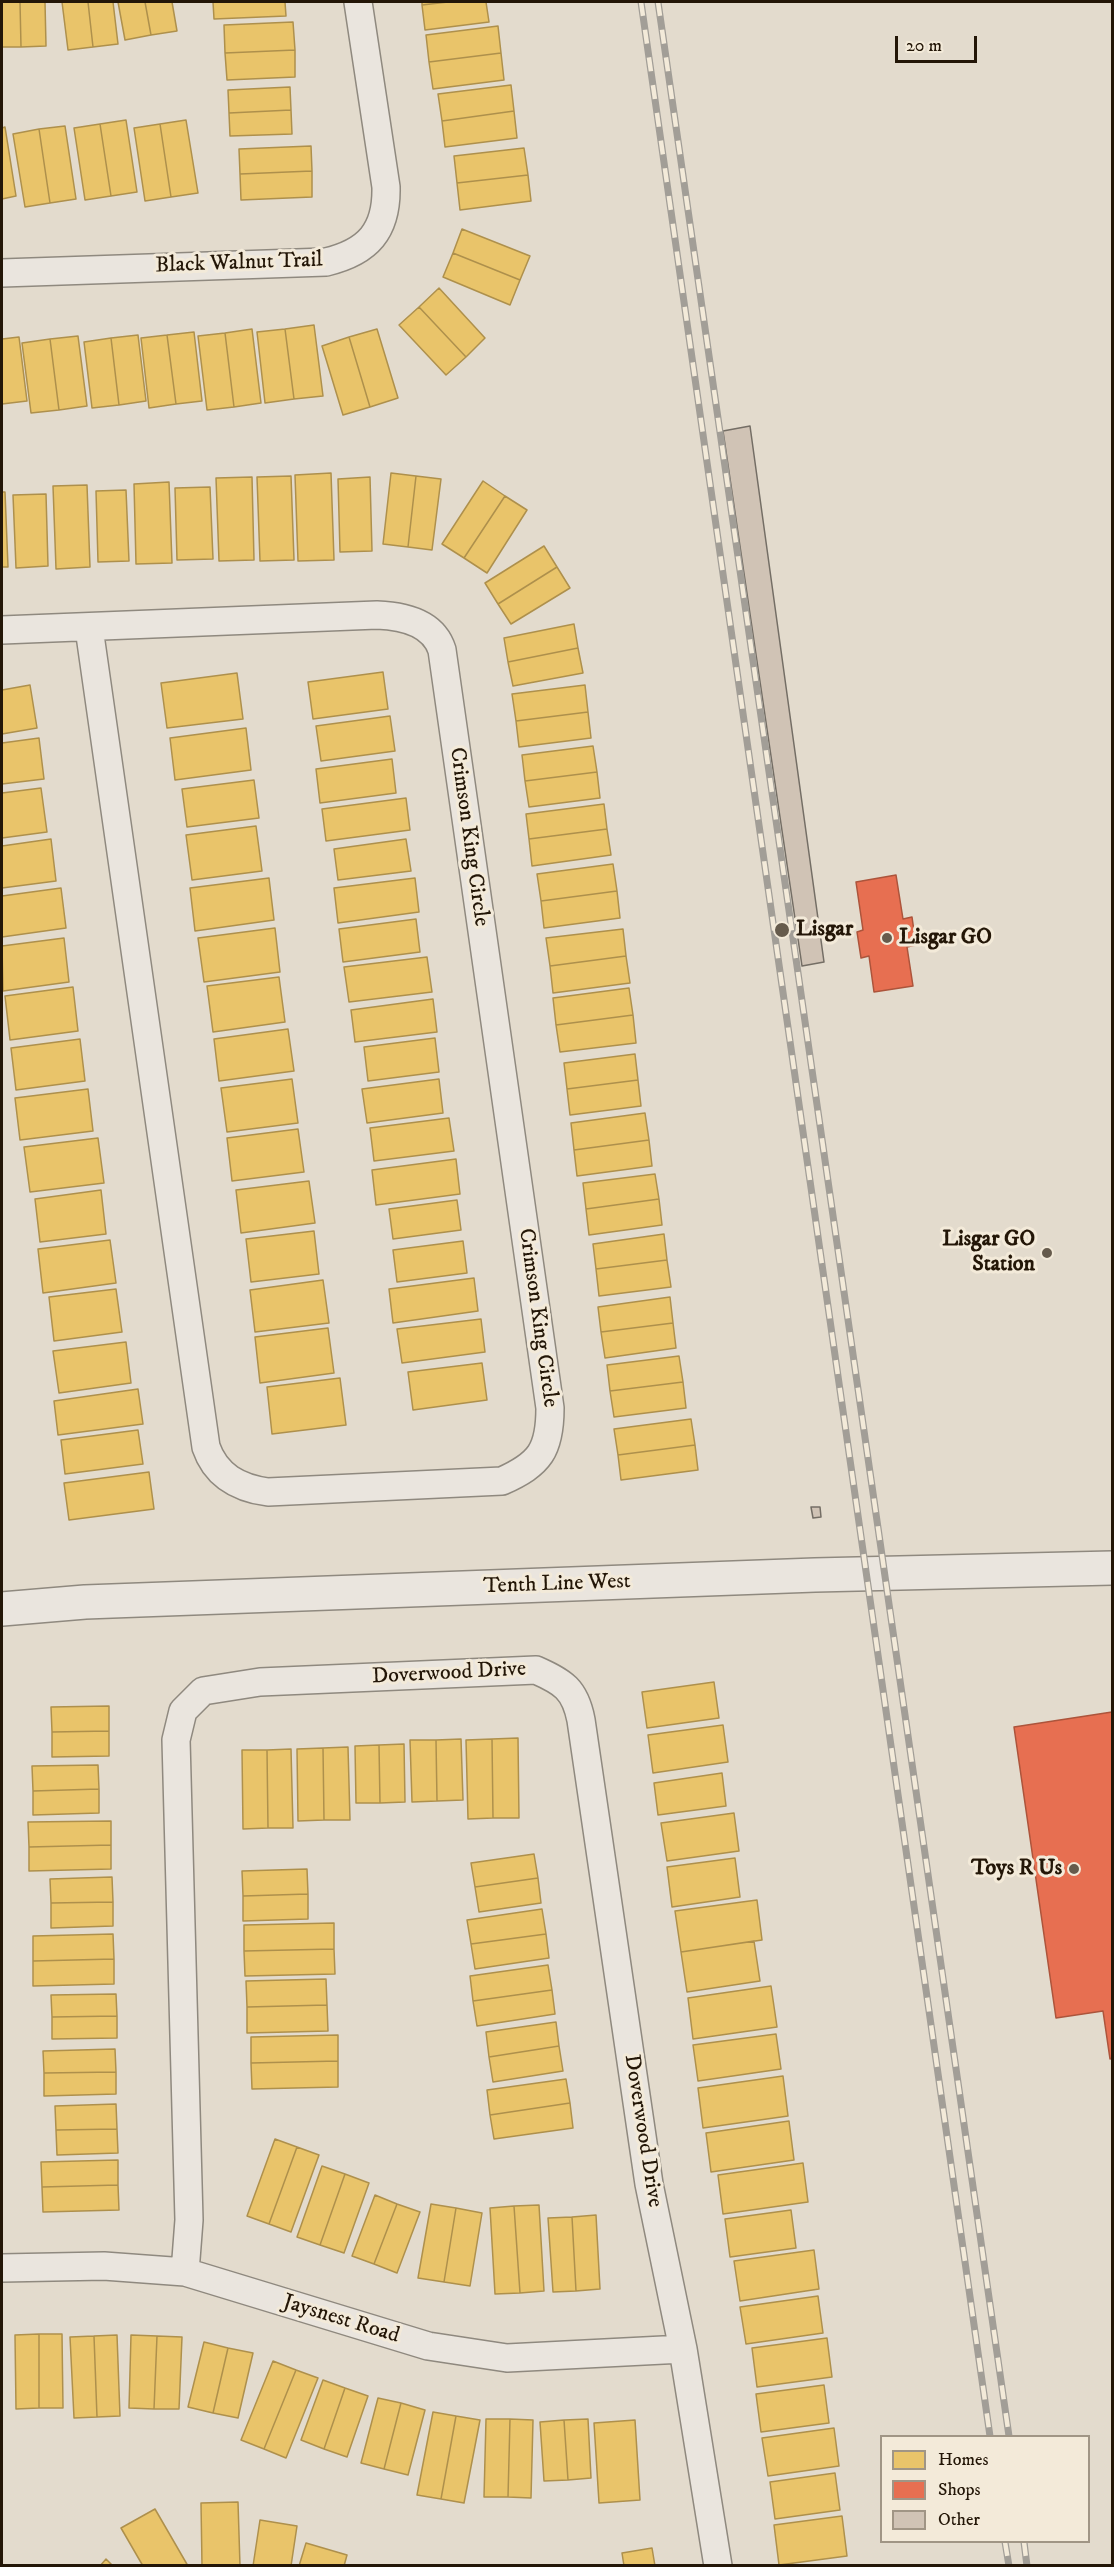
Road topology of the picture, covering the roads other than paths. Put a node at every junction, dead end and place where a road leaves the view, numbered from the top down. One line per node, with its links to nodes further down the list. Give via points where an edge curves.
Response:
1 (358, 2): 2 (street, Black Walnut Trail, via 386,199 375,234 361,249 326,262)
2 (2, 273)
3 (89, 628): 3 (street, Crimson King Circle, via 211,1461 237,1484 268,1492 502,1481 527,1470 542,1453 550,1428 550,1408 438,638 402,616 377,615); 4 (street)
4 (2, 630)
5 (1113, 1568): 6 (street, Tenth Line West, via 815,1575 85,1602)
6 (2, 1609)
7 (2, 2268): 8 (street, Jaysnest Road, via 104,2266)
8 (185, 2271): 9 (street, Jaysnest Road, via 428,2346 507,2358); 9 (street, Doverwood Drive, via 189,2220 176,1740 183,1711 203,1691 260,1682 536,1670 561,1681 577,1701 649,2184)
9 (682, 2349): 10 (street, Doverwood Drive)
10 (718, 2565)

